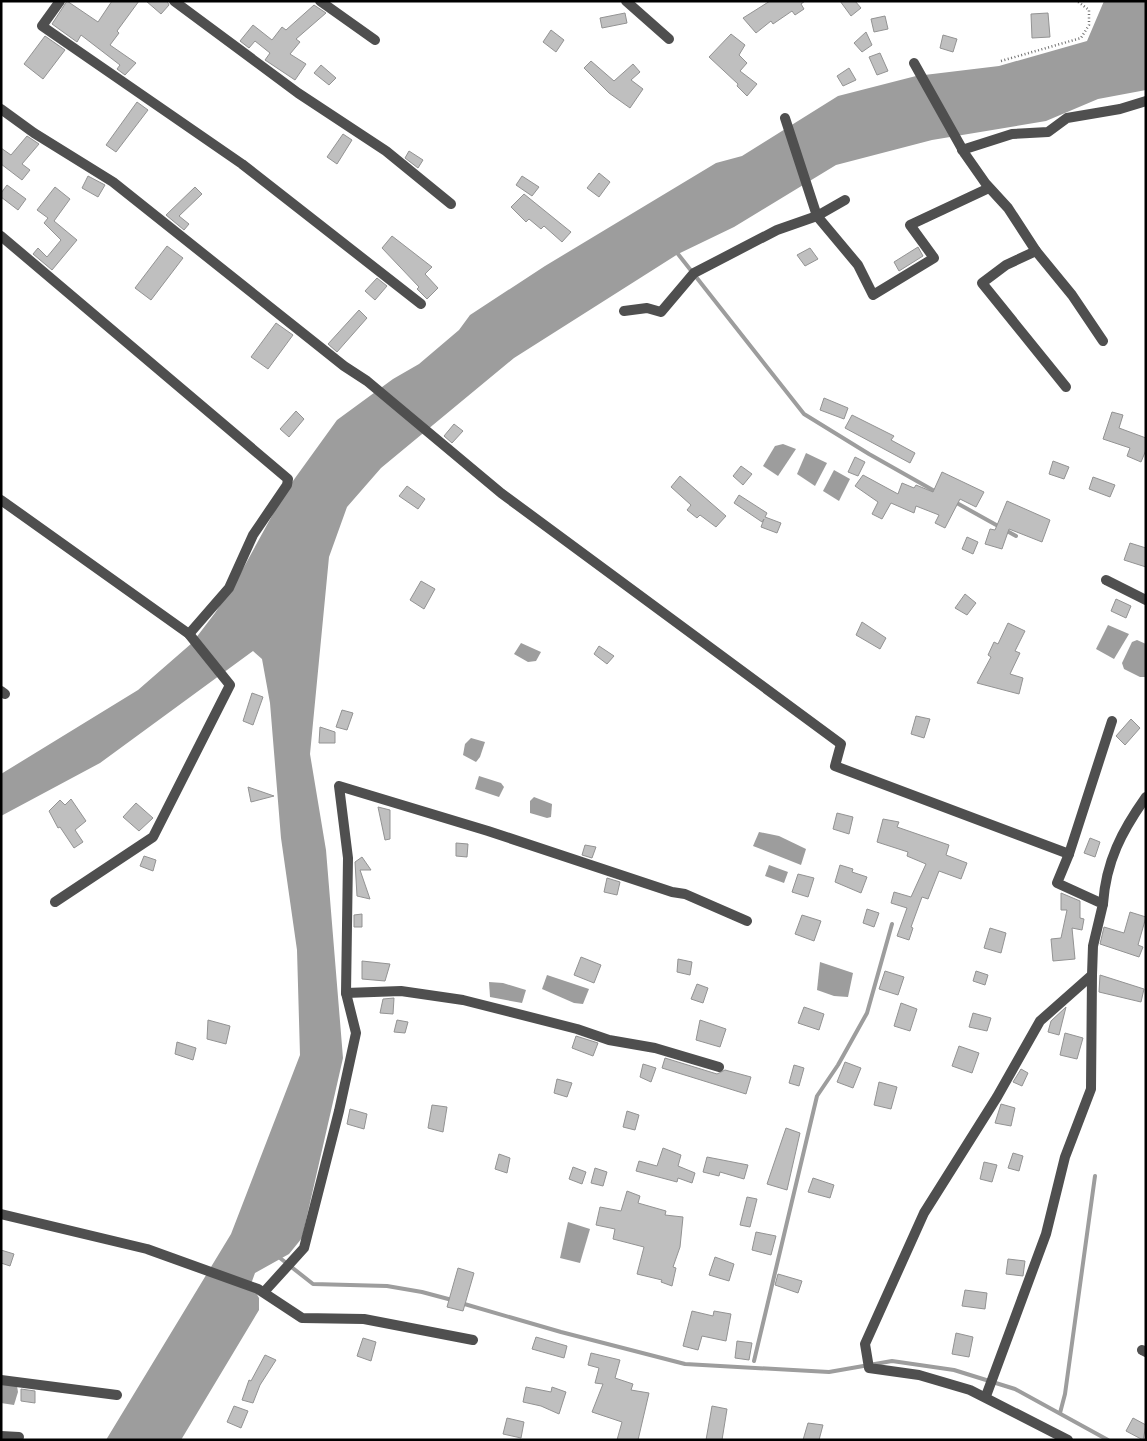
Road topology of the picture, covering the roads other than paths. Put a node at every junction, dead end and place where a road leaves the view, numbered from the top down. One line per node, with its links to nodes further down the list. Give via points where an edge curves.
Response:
1 (60, 1): 18 (street, via 42,26 242,164)
2 (174, 1): 14 (street, via 298,93 386,151)
3 (320, 1): 6 (street)
4 (626, 1): 5 (street)
5 (669, 39)
6 (375, 40)
7 (915, 66): 11 (street)
8 (1146, 101): 11 (street, via 1067,118 1048,132 1012,134)
9 (1, 109): 28 (street, via 113,182 367,381 501,494 841,744 835,766)
10 (786, 121): 15 (street)
11 (959, 145): 12 (street)
12 (989, 188): 15 (street, via 910,225 934,258 874,294 858,265); 17 (street, via 1008,208)
13 (845, 200): 15 (street)
14 (451, 204)
15 (817, 216): 19 (street, via 777,230 694,273 661,312 647,308)
16 (1, 236): 25 (street, via 288,479 253,535 229,588)
17 (1036, 251): 20 (street); 21 (street, via 1006,265 982,284)
18 (421, 304)
19 (624, 311)
20 (1103, 340)
21 (1066, 387)
22 (1, 500): 25 (street)
23 (1106, 580): 24 (street)
24 (1146, 600)
25 (191, 636): 29 (street, via 230,685 153,836)
26 (1112, 721): 28 (street)
27 (1146, 797): 30 (street, via 1123,830 1110,859)
28 (1069, 854): 30 (street, via 1057,883)
29 (55, 902)
30 (1103, 904): 32 (street, via 1093,946)
31 (747, 921): 33 (street, via 685,894 339,786 348,858)
32 (1092, 975): 40 (street, via 1091,1089 1065,1156 1046,1234); 40 (street, via 1040,1021 924,1213 865,1344 870,1368 919,1375)
33 (346, 993): 34 (street, via 401,992 463,1000); 36 (street, via 356,1033 304,1248 273,1283)
34 (720, 1067)
35 (1, 1214): 36 (street, via 147,1250)
36 (261, 1290): 37 (street, via 302,1318 364,1318)
37 (473, 1340)
38 (1, 1380): 39 (street)
39 (117, 1395)
40 (986, 1396): 43 (street)
41 (1, 1436): 42 (street)
42 (19, 1437)
43 (1068, 1440)

